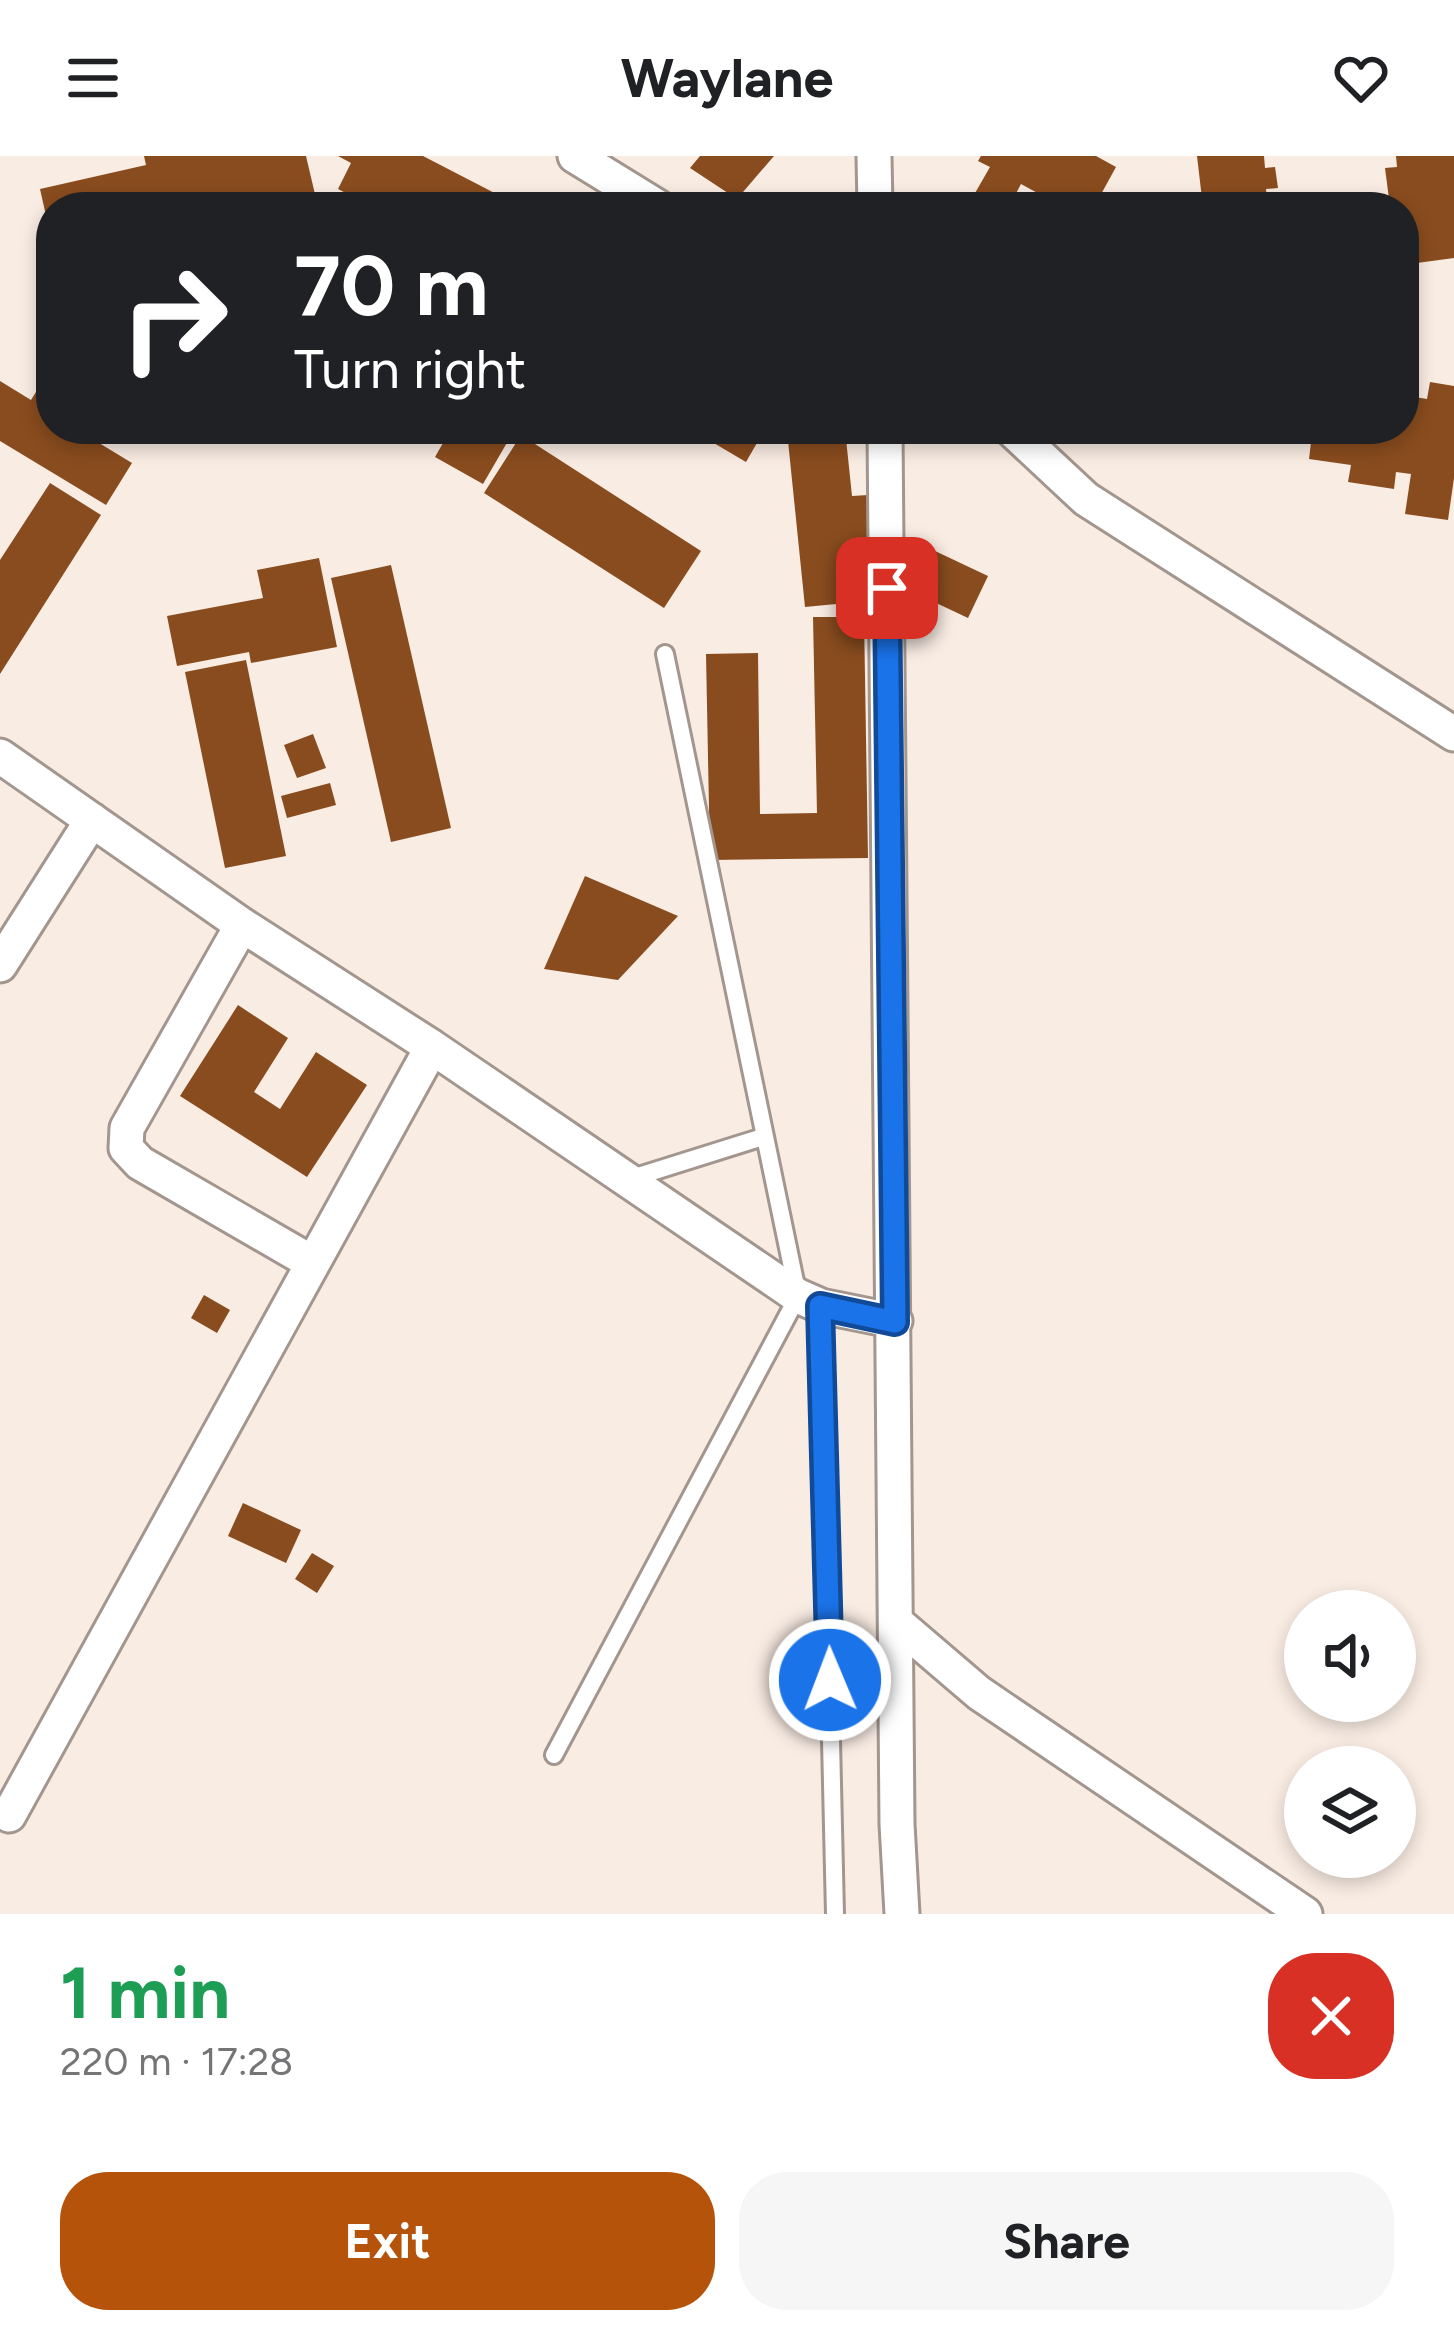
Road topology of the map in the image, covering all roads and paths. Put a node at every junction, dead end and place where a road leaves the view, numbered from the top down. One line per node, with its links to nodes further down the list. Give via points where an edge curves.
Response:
1 (574, 156): 3 (street)
2 (874, 156): 4 (street)
3 (633, 192)
4 (875, 192)
5 (885, 444): 18 (street)
6 (1027, 444): 8 (street, via 1086,500)
7 (665, 654): 14 (lane)
8 (1454, 734)
9 (0, 756): 10 (street)
10 (92, 820): 11 (street); 12 (street)
11 (242, 925): 13 (street); 16 (street, via 127,1128 126,1148)
12 (0, 964)
13 (432, 1047): 15 (street); 16 (street)
14 (763, 1137): 15 (lane); 17 (lane)
15 (628, 1179): 17 (street)
16 (310, 1262): 21 (street)
17 (809, 1301): 18 (street); 20 (lane); 22 (lane)
18 (895, 1322): 19 (street)
19 (896, 1622): 23 (street); 24 (street, via 996,1705)
20 (554, 1755)
21 (9, 1815)
22 (835, 1914)
23 (902, 1914)
24 (1305, 1914)

